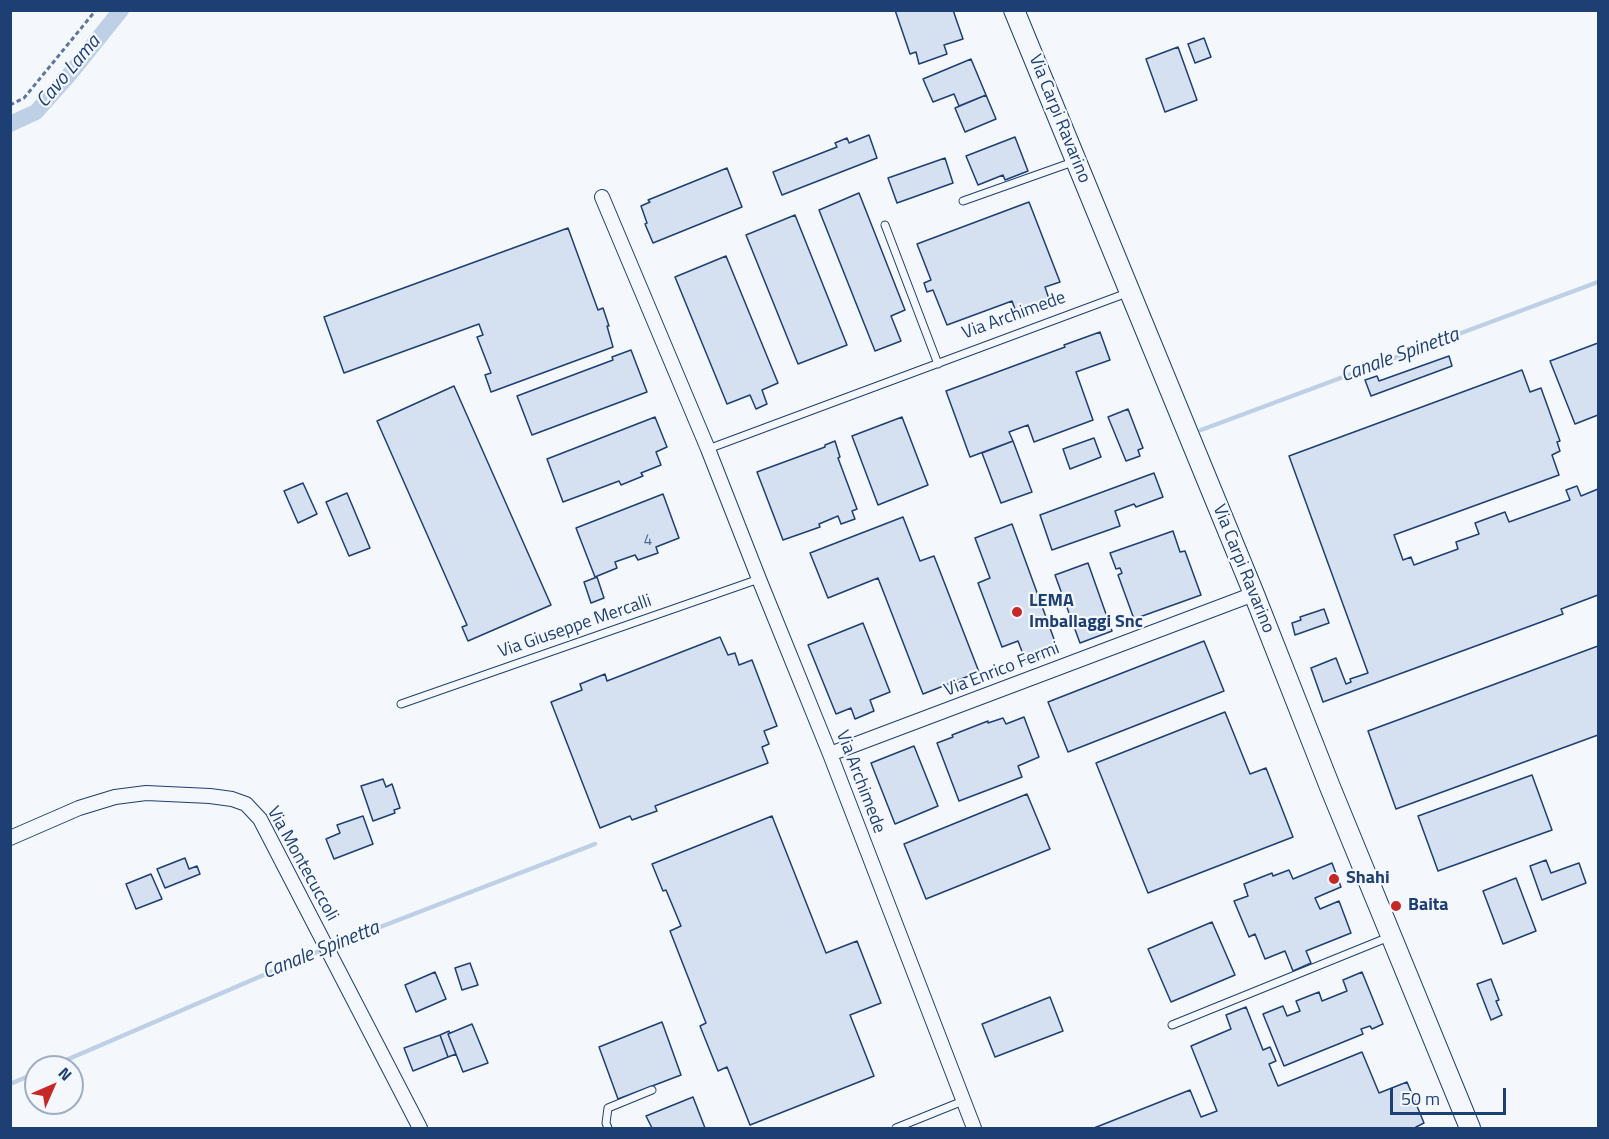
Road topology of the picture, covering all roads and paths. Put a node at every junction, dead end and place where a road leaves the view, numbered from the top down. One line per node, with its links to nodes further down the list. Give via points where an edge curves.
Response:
1 (96, 10): 3 (path, via 24,98)
2 (1014, 10): 4 (main road, Via Carpi Ravarino)
3 (10, 105)
4 (1076, 161): 6 (lane); 8 (main road, Via Carpi Ravarino)
5 (602, 197): 10 (street, Via Archimede)
6 (963, 201)
7 (885, 225): 9 (lane)
8 (1130, 292): 9 (lane, Via Archimede); 12 (main road, Via Carpi Ravarino)
9 (938, 364): 10 (lane, Via Archimede)
10 (708, 450): 11 (street, Via Archimede)
11 (759, 579): 13 (lane, Via Giuseppe Mercalli); 14 (street, Via Archimede)
12 (1254, 594): 14 (street, Via Enrico Fermi); 16 (main road, Via Carpi Ravarino)
13 (401, 704)
14 (830, 754): 19 (street, Via Archimede)
15 (10, 838): 20 (street, Via Montecuccoli, via 115,797 146,793 200,795 246,804 260,819)
16 (1391, 936): 17 (lane); 24 (main road, Via Carpi Ravarino)
17 (1172, 1026)
18 (652, 1090): 21 (lane, via 608,1108)
19 (963, 1101): 22 (lane); 23 (street, Via Archimede)
20 (420, 1128)
21 (608, 1128)
22 (896, 1128)
23 (974, 1128)
24 (1470, 1128)

